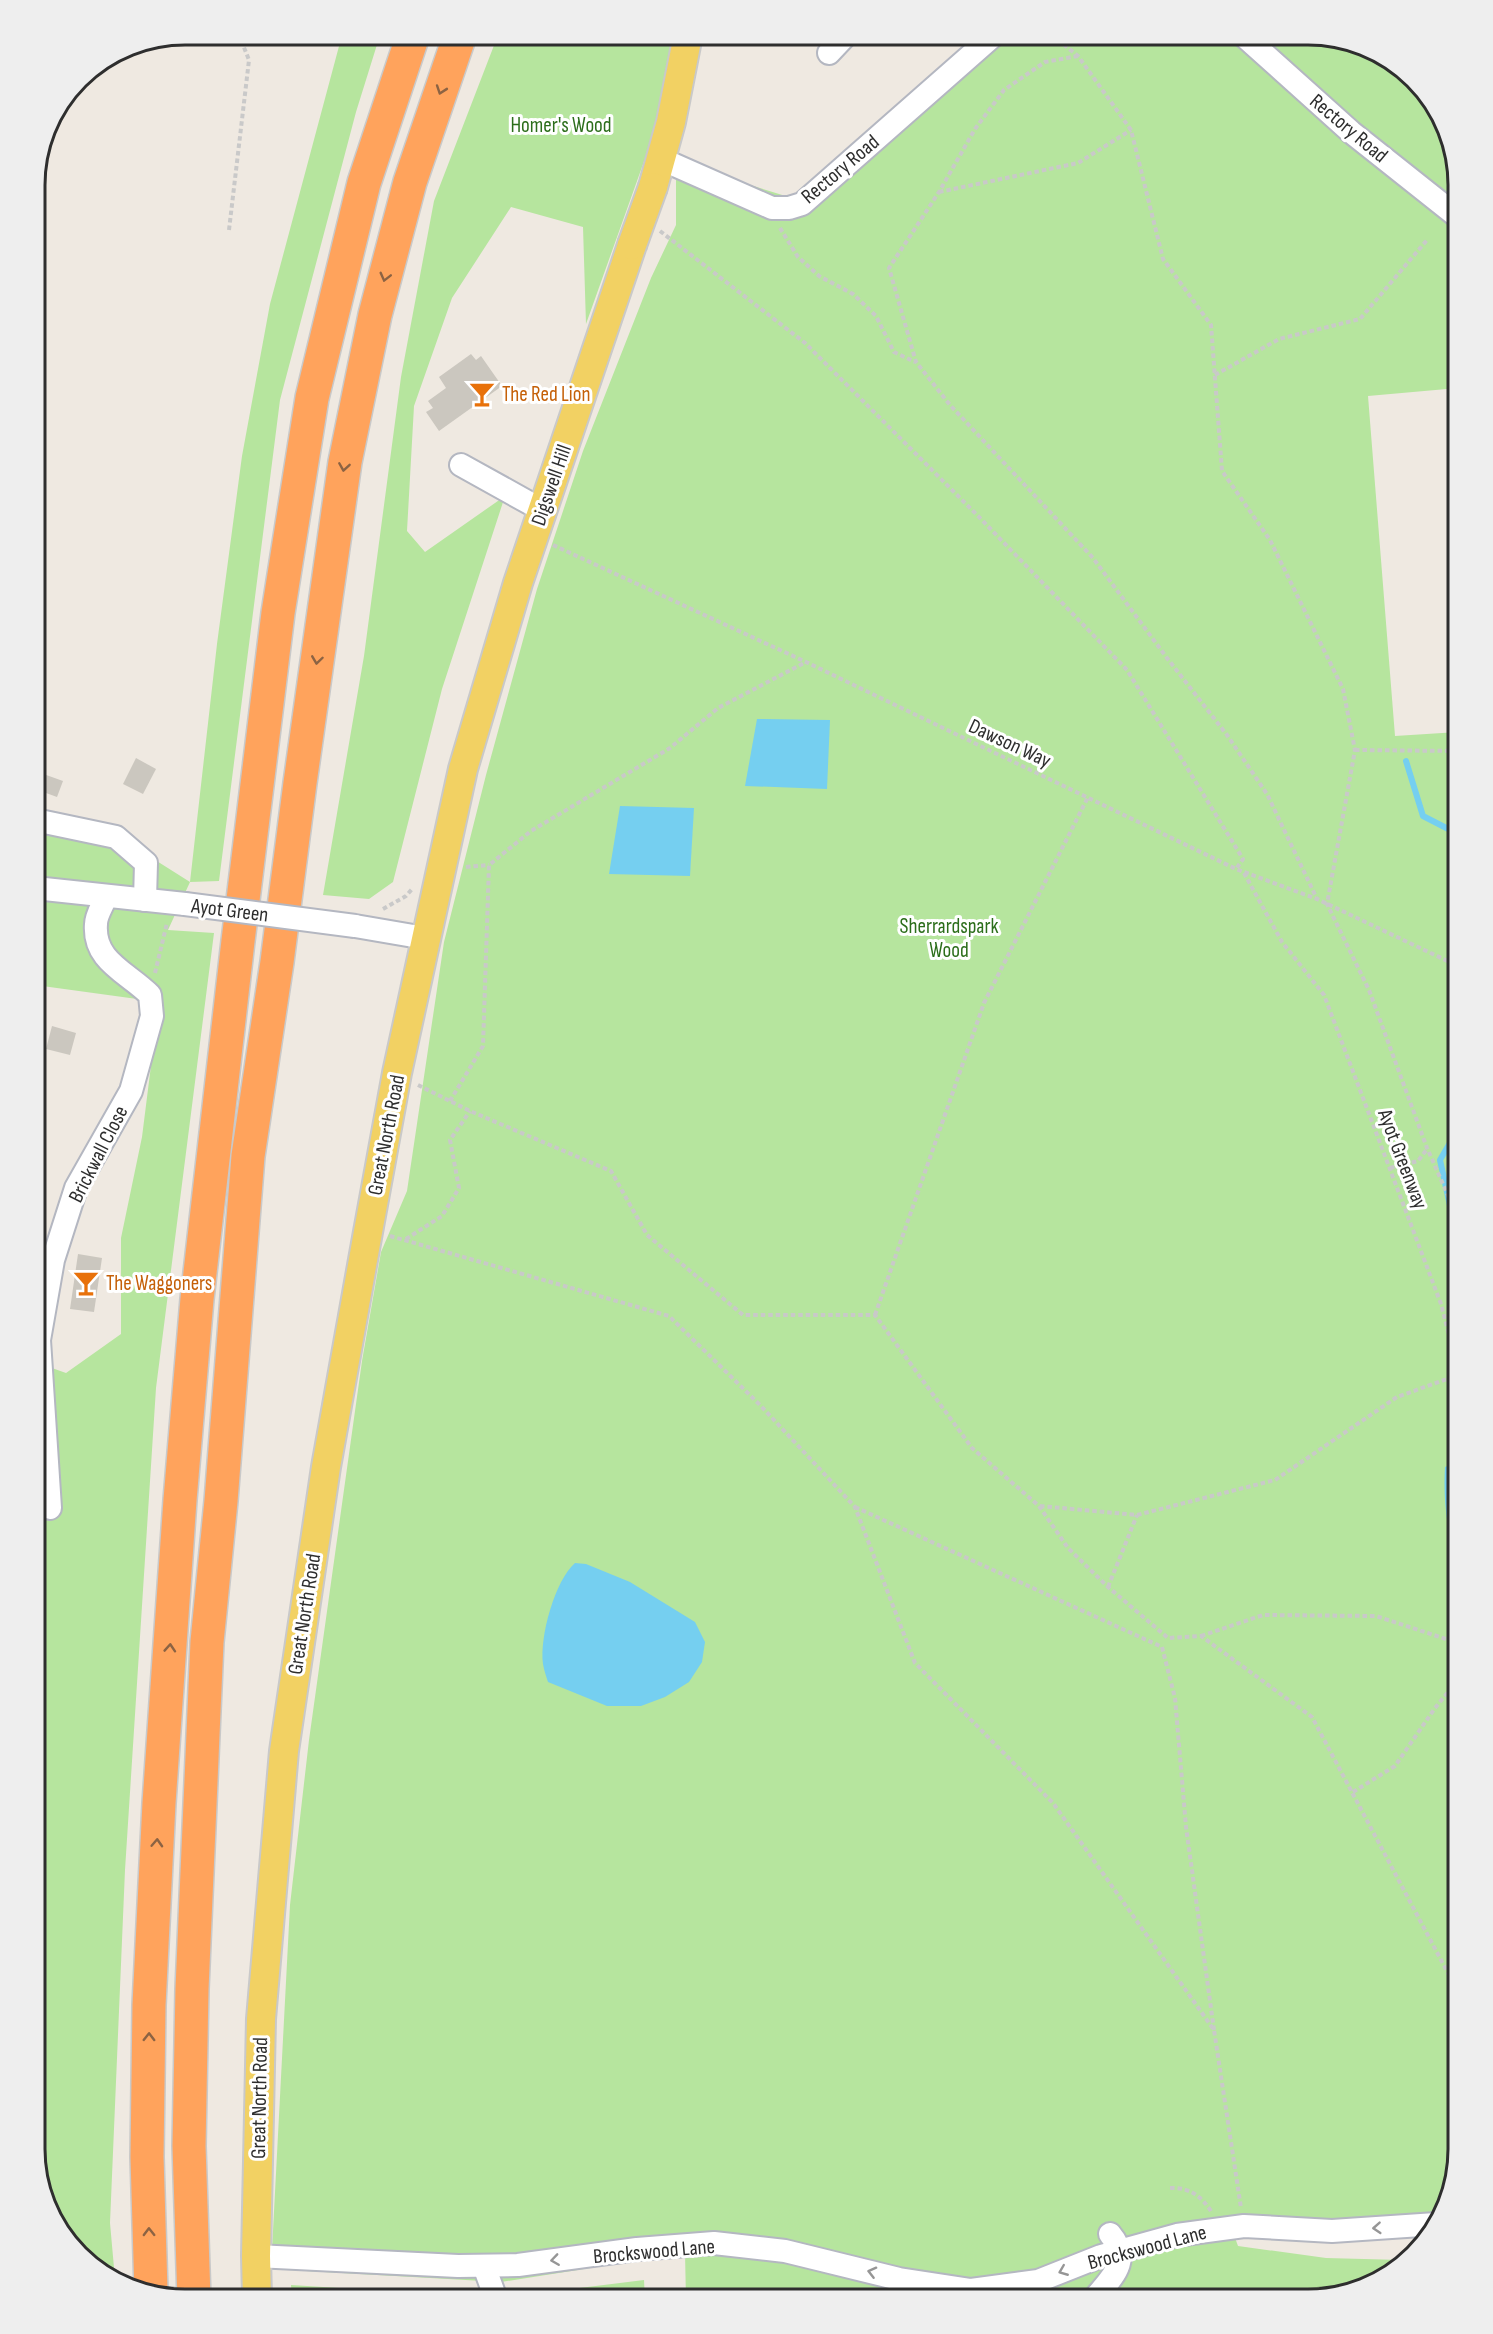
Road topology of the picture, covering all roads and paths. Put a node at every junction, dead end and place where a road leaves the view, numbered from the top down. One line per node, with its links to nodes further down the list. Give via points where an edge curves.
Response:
1 (243, 45): 17 (path, via 249,60)
2 (409, 45): 73 (highway, one-way to 2, via 149,2017 159,1803 197,1299 278,614 312,398 364,183)
3 (457, 45): 74 (highway, one-way to 74, via 410,182 375,315 345,462 248,1156 207,1642 189,2146)
4 (686, 45): 12 (main road, Digswell Hill)
5 (837, 45): 9 (street)
6 (974, 45): 14 (street, Rectory Road, via 802,204)
7 (1064, 45): 10 (path)
8 (1254, 45): 15 (street, Rectory Road, via 1351,132)
9 (829, 53)
10 (1078, 56): 11 (path); 13 (path, via 1045,62 1004,90 975,129)
11 (1131, 130): 13 (path, via 1078,163); 20 (path, via 1163,259 1211,325)
12 (661, 159): 14 (street, Rectory Road); 22 (main road, Digswell Hill, bridge)
13 (939, 192): 19 (path, via 889,268)
14 (772, 208): 19 (path, via 798,257 819,276 853,294 876,316 894,352)
15 (1448, 209)
16 (651, 224): 31 (path, via 805,343 1127,670 1243,860)
17 (229, 230)
18 (1426, 240): 20 (path, via 1360,319 1278,339)
19 (916, 362): 35 (path, via 950,405 1093,558 1227,735 1267,794)
20 (1215, 375): 25 (path, via 1222,471 1270,540 1343,689)
21 (461, 465): 22 (street)
22 (542, 510): 39 (main road, Digswell Hill, via 463,769)
23 (550, 544): 24 (path, Dawson Way)
24 (806, 662): 27 (path, Dawson Way); 29 (path, via 718,708 670,748 531,831)
25 (1355, 750): 26 (path); 37 (path)
26 (1448, 750)
27 (1088, 797): 31 (path, Dawson Way); 51 (path, via 984,1003)
28 (45, 822): 36 (street, via 116,837 146,863)
29 (489, 865): 30 (path); 43 (path, via 483,1046)
30 (463, 867)
31 (1236, 869): 32 (path, Dawson Way)
32 (1244, 872): 35 (path, Dawson Way); 46 (path, Ayot Greenway, via 1282,942 1324,995)
33 (45, 889): 34 (street, Ayot Green)
34 (106, 897): 36 (street, Ayot Green); 41 (street, via 96,922 97,944 105,959)
35 (1317, 899): 37 (path, Dawson Way)
36 (145, 900): 38 (street, Ayot Green)
37 (1327, 904): 40 (path, Dawson Way); 45 (path, via 1369,990)
38 (180, 912): 39 (street, Ayot Green, bridge, via 355,926); 41 (path, via 167,923)
39 (425, 938): 71 (main road, Great North Road, via 326,1467 284,1751 261,2019)
40 (1448, 961)
41 (150, 995): 50 (street, Brickwall Close, via 152,1016 130,1091 76,1188 53,1260)
42 (418, 1085): 43 (path)
43 (450, 1101): 44 (path)
44 (470, 1111): 49 (path, via 450,1140 459,1188 442,1216); 51 (path, via 611,1171 647,1235 743,1315)
45 (1427, 1148): 46 (path, via 1418,1161); 47 (path)
46 (1390, 1168): 52 (path, Ayot Greenway)
47 (1448, 1195)
48 (388, 1236): 49 (path)
49 (406, 1239): 56 (path, via 669,1316)
50 (45, 1306)
51 (875, 1315): 55 (path, via 972,1448)
52 (1448, 1332)
53 (1448, 1379): 58 (path, via 1397,1397 1275,1480)
54 (45, 1432): 57 (street, Brickwall Close)
55 (1039, 1506): 58 (path); 59 (path, via 1068,1548)
56 (855, 1507): 65 (path, via 915,1663 1053,1803); 65 (path, via 1162,1647 1175,1698 1186,1827)
57 (50, 1508)
58 (1137, 1515): 59 (path)
59 (1108, 1587): 60 (path, via 1168,1638)
60 (1201, 1636): 61 (path, via 1263,1615 1376,1616); 63 (path, via 1312,1717)
61 (1448, 1640)
62 (1448, 1692): 63 (path, via 1395,1766)
63 (1353, 1792): 64 (path)
64 (1448, 1973)
65 (1214, 2030): 69 (path)
66 (1170, 2188): 67 (path, via 1183,2187 1195,2193)
67 (1215, 2218)
68 (1425, 2225): 69 (street, Brockswood Lane, one-way to 69, via 1332,2231)
69 (1244, 2226): 70 (street, Brockswood Lane)
70 (1115, 2243): 78 (street, Brockswood Lane, one-way to 78, via 1101,2256 1038,2281); 79 (street, via 1121,2262)
71 (256, 2256): 72 (street, Brockswood Lane); 75 (main road, Great North Road)
72 (484, 2266): 76 (street); 77 (street, Brockswood Lane, one-way to 72, via 899,2279 785,2251 714,2243)
73 (151, 2284)
74 (194, 2289)
75 (257, 2289)
76 (492, 2289)
77 (964, 2289)
78 (978, 2289)
79 (1103, 2289)

